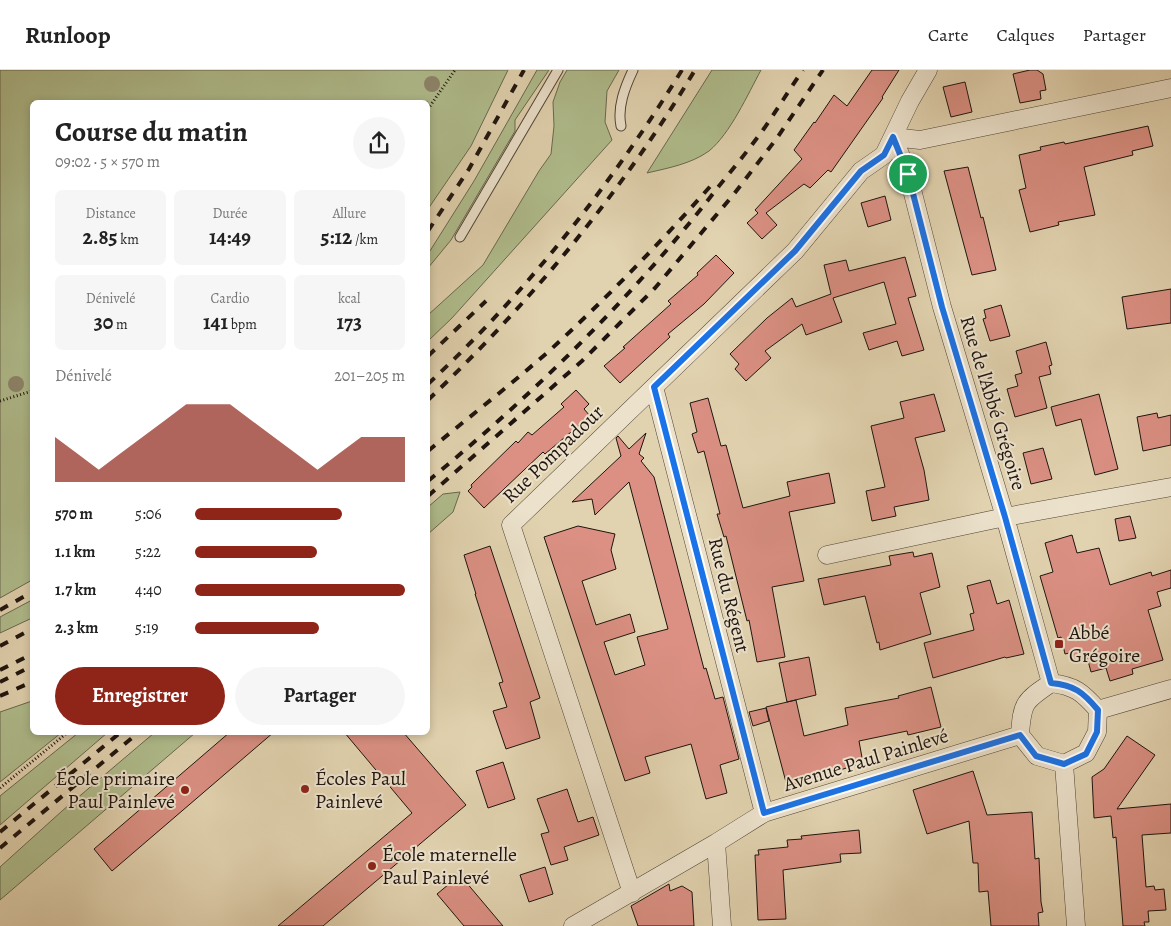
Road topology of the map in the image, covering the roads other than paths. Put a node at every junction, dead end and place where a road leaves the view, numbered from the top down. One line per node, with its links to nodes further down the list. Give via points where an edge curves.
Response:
1 (558, 70): 7 (lane)
2 (633, 70): 5 (lane, via 619,116)
3 (928, 70): 6 (street, Rue Pompadour)
4 (1171, 88): 6 (street, via 920,140)
5 (622, 126)
6 (893, 137): 8 (street, Rue Pompadour, via 884,155 861,171 795,251); 10 (street, Rue de l'Abbé Grégoire, via 908,174 942,307)
7 (460, 237)
8 (654, 387): 17 (street, Rue du Régent); 19 (street, Rue Pompadour, via 510,525)
9 (1171, 487): 10 (street)
10 (1005, 517): 11 (street); 12 (street, Rue de l'Abbé Grégoire)
11 (827, 555)
12 (1051, 683): 14 (street, via 1066,685 1085,694); 15 (street, via 1031,696 1022,712)
13 (1171, 689): 14 (street)
14 (1098, 710): 16 (street, via 1097,732 1086,754)
15 (1020, 735): 16 (street, via 1036,756); 17 (street, Avenue Paul Painlevé)
16 (1064, 764): 22 (street)
17 (764, 813): 18 (street, Avenue Paul Painlevé)
18 (716, 843): 19 (street, Avenue Paul Painlevé); 21 (street)
19 (632, 893): 20 (street, Avenue Paul Painlevé)
20 (573, 926)
21 (722, 926)
22 (1076, 926)

